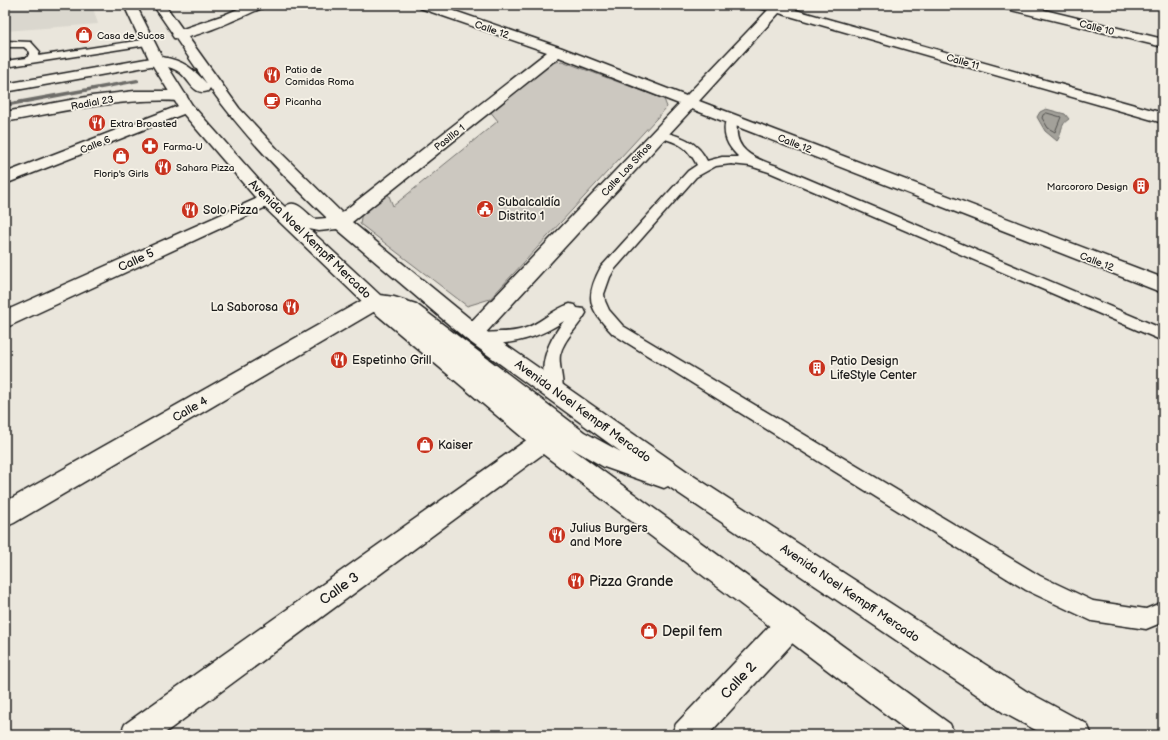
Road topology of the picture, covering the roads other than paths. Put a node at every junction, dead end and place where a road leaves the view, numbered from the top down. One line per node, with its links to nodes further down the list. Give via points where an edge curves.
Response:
1 (130, 5): 9 (street, Avenida Noel Kempff Mercado)
2 (141, 5): 8 (street, via 156,33)
3 (159, 5): 8 (street, Avenida Noel Kempff Mercado)
4 (257, 5): 8 (street, via 229,18)
5 (425, 5): 12 (street, Calle 12)
6 (1008, 5): 10 (street, Calle 10)
7 (773, 6): 17 (street, Calle Los Siños); 21 (street, Calle 11)
8 (170, 36): 19 (street, Avenida Noel Kempff Mercado)
9 (148, 42): 13 (lane); 14 (street, Avenida Noel Kempff Mercado)
10 (1163, 43)
11 (5, 44): 13 (lane, via 27,44 35,52)
12 (557, 51): 17 (street, Calle 12); 28 (street, Pasillo 1)
13 (32, 60): 15 (lane)
14 (157, 61): 16 (street); 18 (street, Avenida Noel Kempff Mercado); 19 (street, via 174,62 182,66 216,103)
15 (5, 64)
16 (5, 88)
17 (689, 102): 22 (street, Calle 12); 23 (street, Calle Los Siños)
18 (185, 106): 20 (street, Radial 23, via 157,94 132,95); 26 (street, Calle 6); 27 (street, Avenida Noel Kempff Mercado); 28 (street, Radial 23, via 217,123 302,221 321,225)
19 (234, 111): 28 (street, Avenida Noel Kempff Mercado, via 274,156)
20 (5, 117)
21 (1163, 118)
22 (732, 119): 24 (lane, via 730,137); 29 (street, Calle 12)
23 (659, 134): 25 (lane, via 689,143 698,152); 33 (street, Calle Los Siños)
24 (751, 161): 25 (lane, via 716,161); 32 (lane)
25 (704, 165): 38 (lane, via 692,174 608,266 599,283 596,300 602,315 618,330 1033,583 1092,611 1146,619)
26 (5, 179)
27 (267, 200): 30 (street, Avenida Noel Kempff Mercado); 31 (street, Calle 5)
28 (340, 222): 33 (street, Avenida Noel Kempff Mercado)
29 (1163, 286)
30 (375, 302): 35 (street, Avenida Noel Kempff Mercado); 36 (street, via 409,309 576,439 613,460); 37 (street, Calle 4)
31 (5, 320)
32 (1163, 335)
33 (478, 336): 34 (street, Avenida Noel Kempff Mercado); 34 (lane, via 509,339 526,336 575,311 552,351 551,368)
34 (555, 390): 36 (street, Avenida Noel Kempff Mercado)
35 (543, 441): 39 (street, Avenida Noel Kempff Mercado); 40 (street, Calle 3)
36 (686, 485): 43 (street, Avenida Noel Kempff Mercado, via 1015,702)
37 (5, 515)
38 (1163, 612)
39 (790, 625): 41 (street, Calle 2); 42 (street, Avenida Noel Kempff Mercado)
40 (136, 735)
41 (686, 735)
42 (939, 735)
43 (1076, 735)

